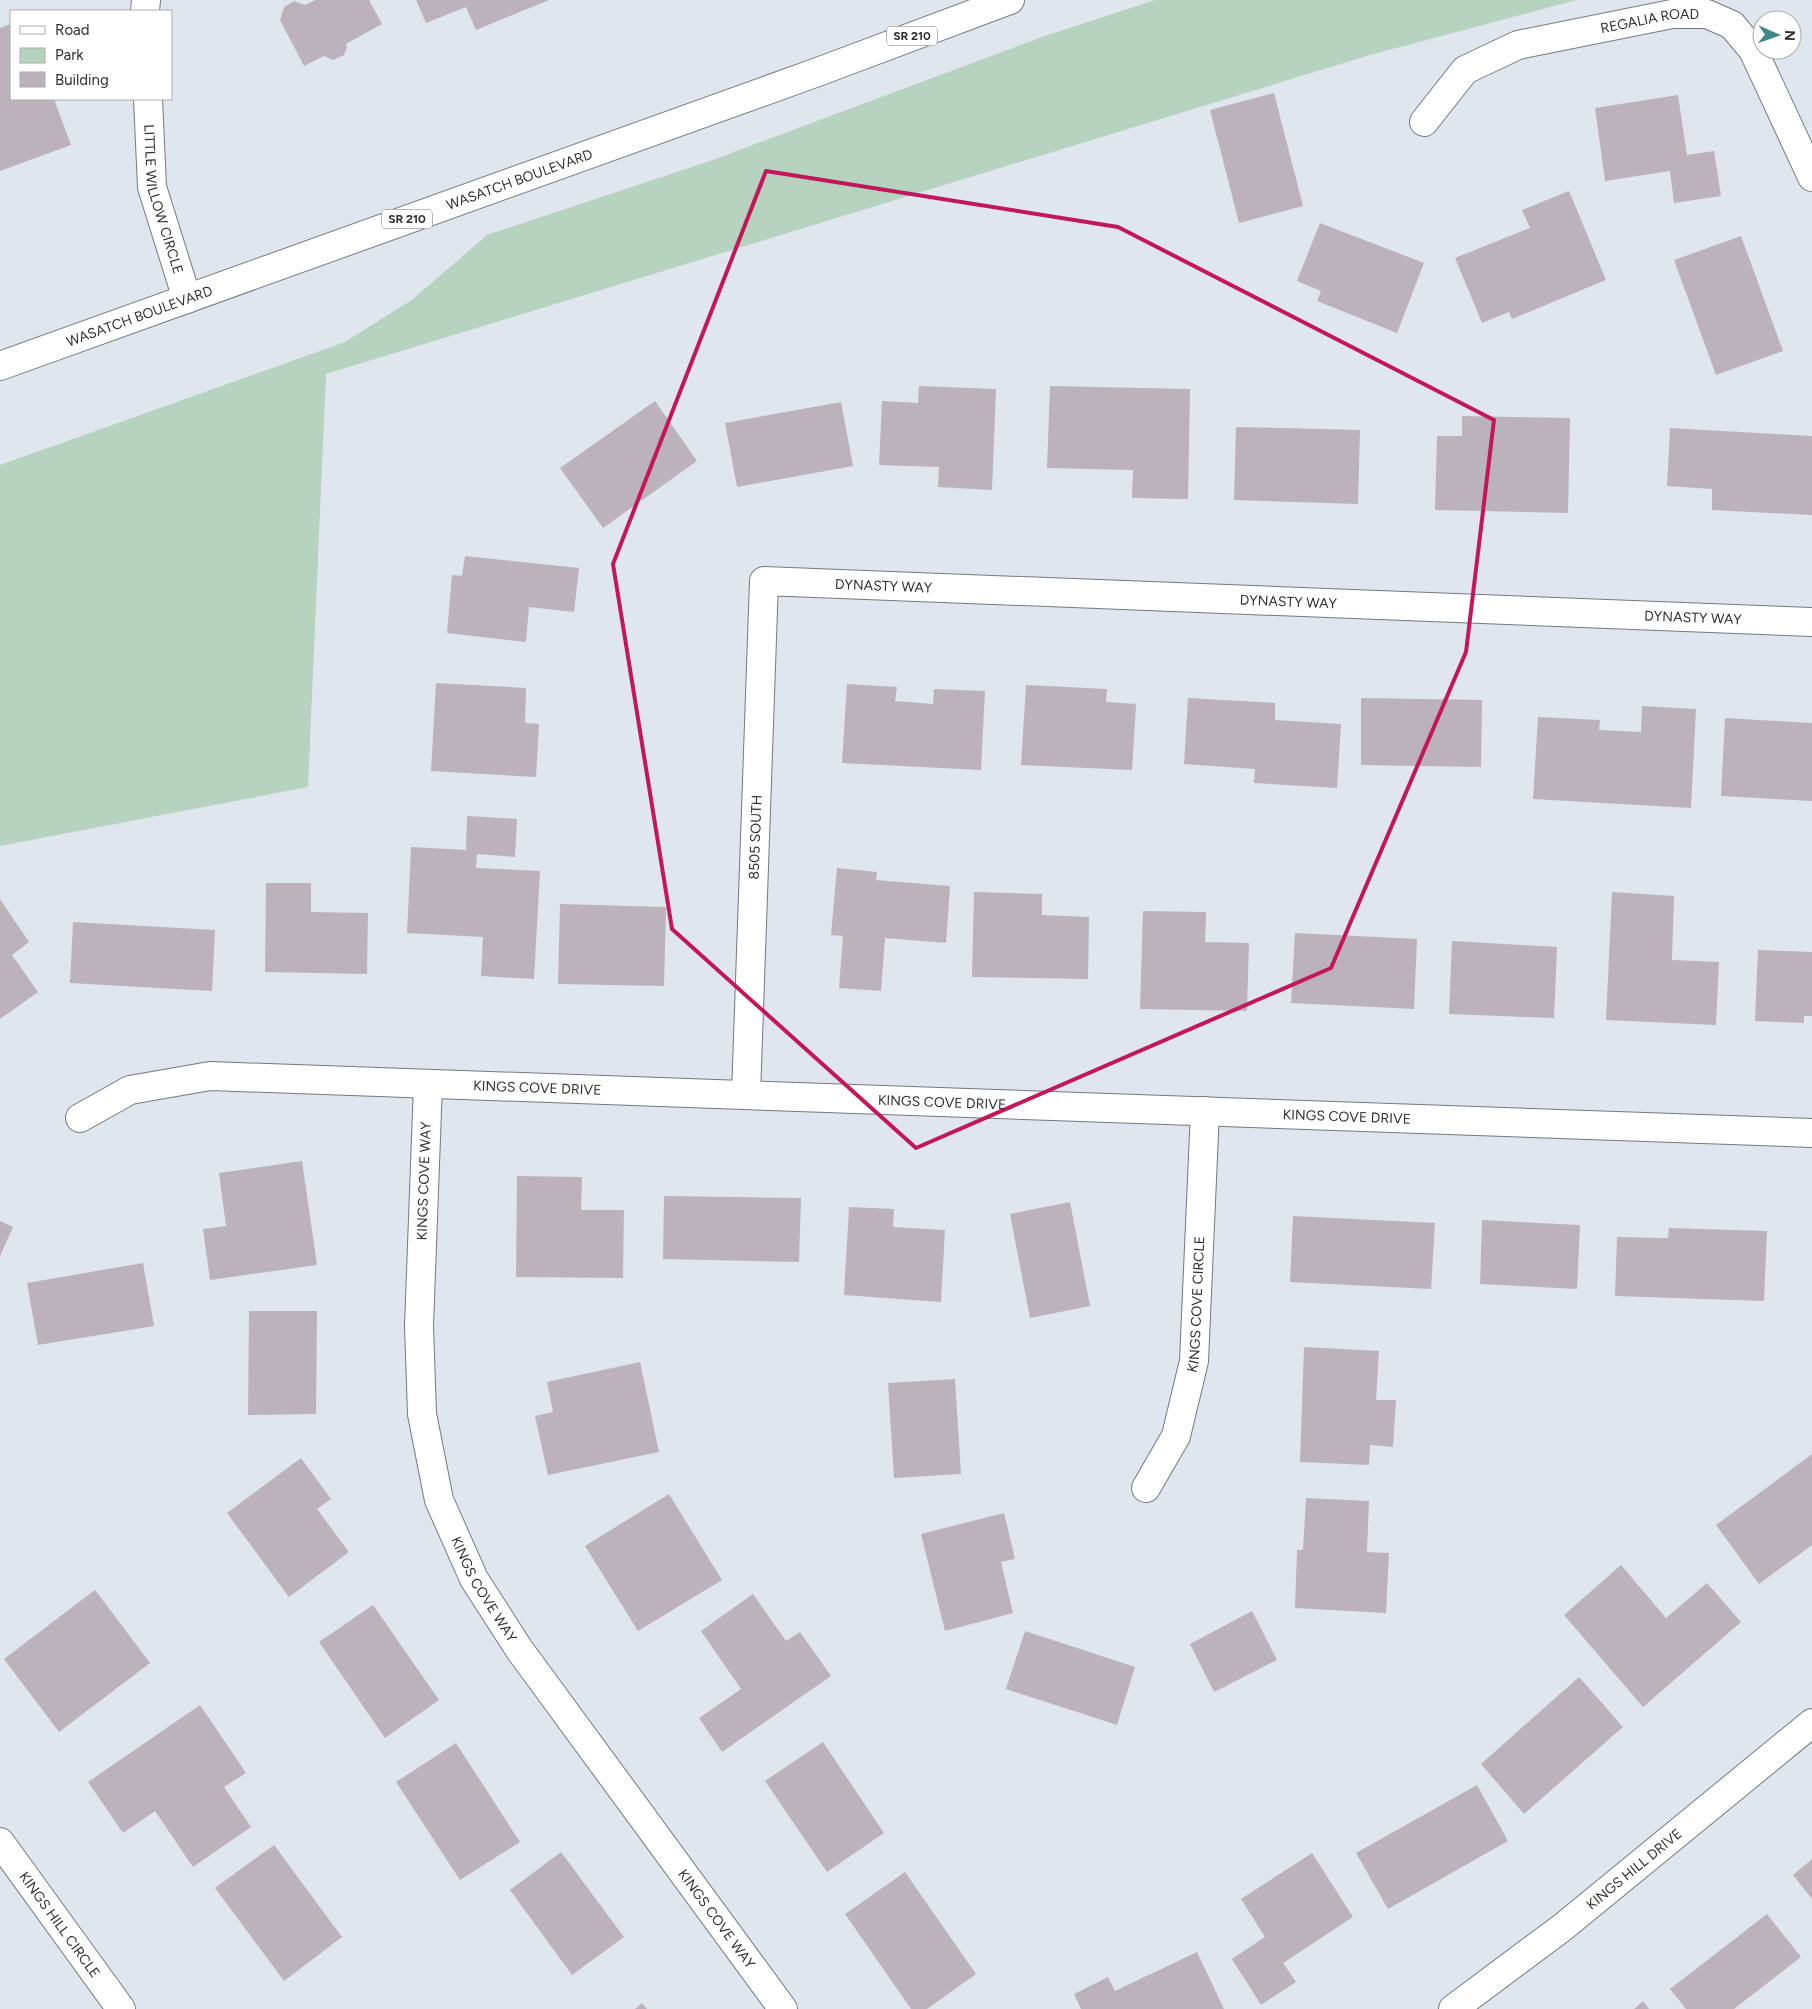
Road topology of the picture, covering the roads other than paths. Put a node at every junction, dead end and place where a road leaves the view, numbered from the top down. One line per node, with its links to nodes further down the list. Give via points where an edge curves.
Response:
1 (1010, 0): 5 (street, WASATCH BOULEVARD / SR 210)
2 (148, 100): 5 (street, LITTLE WILLOW CIRCLE, via 152,187)
3 (1424, 122): 4 (street, REGALIA ROAD, via 1465,70 1518,45 1672,14 1707,14 1732,25 1753,50)
4 (1812, 177)
5 (187, 299): 6 (street, WASATCH BOULEVARD / SR 210)
6 (0, 366)
7 (764, 581): 8 (street, DYNASTY WAY); 10 (street, 8505 SOUTH)
8 (1812, 622)
9 (428, 1084): 10 (street, KINGS COVE DRIVE); 12 (street, KINGS COVE DRIVE, via 210,1076 130,1090); 18 (street, KINGS COVE WAY, via 419,1326 422,1414 440,1500 474,1579 519,1649)
10 (746, 1095): 11 (street, KINGS COVE DRIVE)
11 (1205, 1110): 13 (street, KINGS COVE DRIVE); 14 (street, KINGS COVE CIRCLE, via 1194,1360 1176,1436)
12 (80, 1118)
13 (1812, 1133)
14 (1146, 1488)
15 (1812, 1723): 19 (street, KINGS HILL DRIVE, via 1563,1927)
16 (0, 1842): 17 (street, KINGS HILL CIRCLE)
17 (121, 2009)
18 (783, 2009)
19 (1453, 2009)

